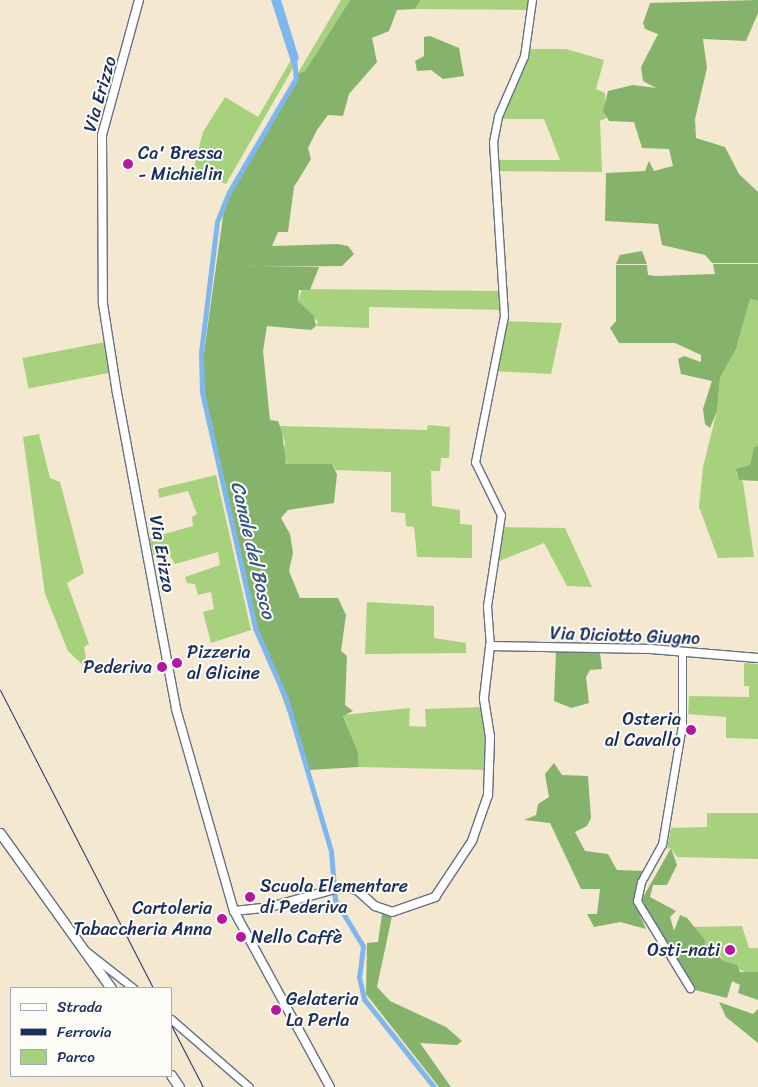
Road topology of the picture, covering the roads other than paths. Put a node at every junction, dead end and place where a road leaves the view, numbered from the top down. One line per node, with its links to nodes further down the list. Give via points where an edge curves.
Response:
1 (139, 0): 7 (main road, Via Erizzo, via 102,135 104,313 176,709)
2 (532, 0): 3 (street, via 524,56 498,116 493,142 504,316 475,462 501,515 487,606)
3 (490, 646): 4 (main road, Via Diciotto Giugno); 7 (main road, via 484,698 490,737 488,795 476,834 451,875 428,902 392,912 375,906 357,890 335,888 270,907)
4 (682, 652): 5 (main road, Via Diciotto Giugno); 11 (street, via 682,725 662,844 641,882 637,900)
5 (758, 658)
6 (0, 834): 8 (main road)
7 (234, 911): 16 (main road, Via Erizzo)
8 (83, 948): 9 (main road); 10 (street)
9 (110, 987)
10 (132, 987)
11 (690, 988)
12 (172, 1020): 15 (street)
13 (172, 1076): 14 (main road)
14 (179, 1087)
15 (250, 1087)
16 (330, 1087)

